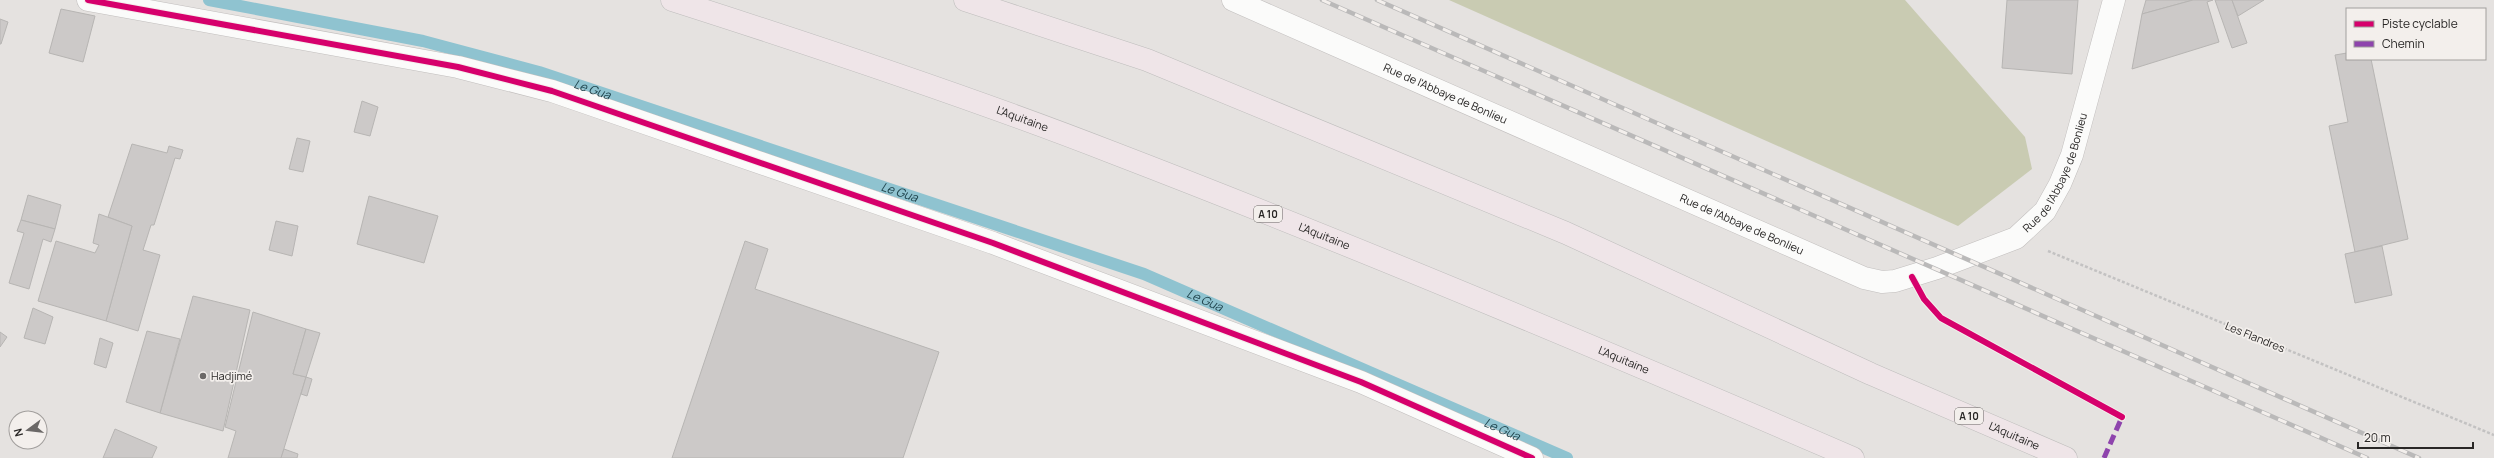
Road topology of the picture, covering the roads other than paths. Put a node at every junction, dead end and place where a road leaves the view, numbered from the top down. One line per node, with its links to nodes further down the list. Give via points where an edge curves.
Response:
1 (88, 0): 6 (street, via 458,68 552,91 993,243 1361,382)
2 (672, 0): 7 (highway, L'Aquitaine / A 10, via 844,56 1110,151 1528,318)
3 (965, 0): 8 (highway, L'Aquitaine / A 10, via 1146,60 1559,230 1871,374)
4 (1233, 0): 5 (street, Rue de l'Abbaye de Bonlieu, via 1864,278 1882,282 1912,277 2016,238 2045,211 2072,155)
5 (2114, 0)
6 (1532, 458)
7 (1853, 458)
8 (2066, 458)

